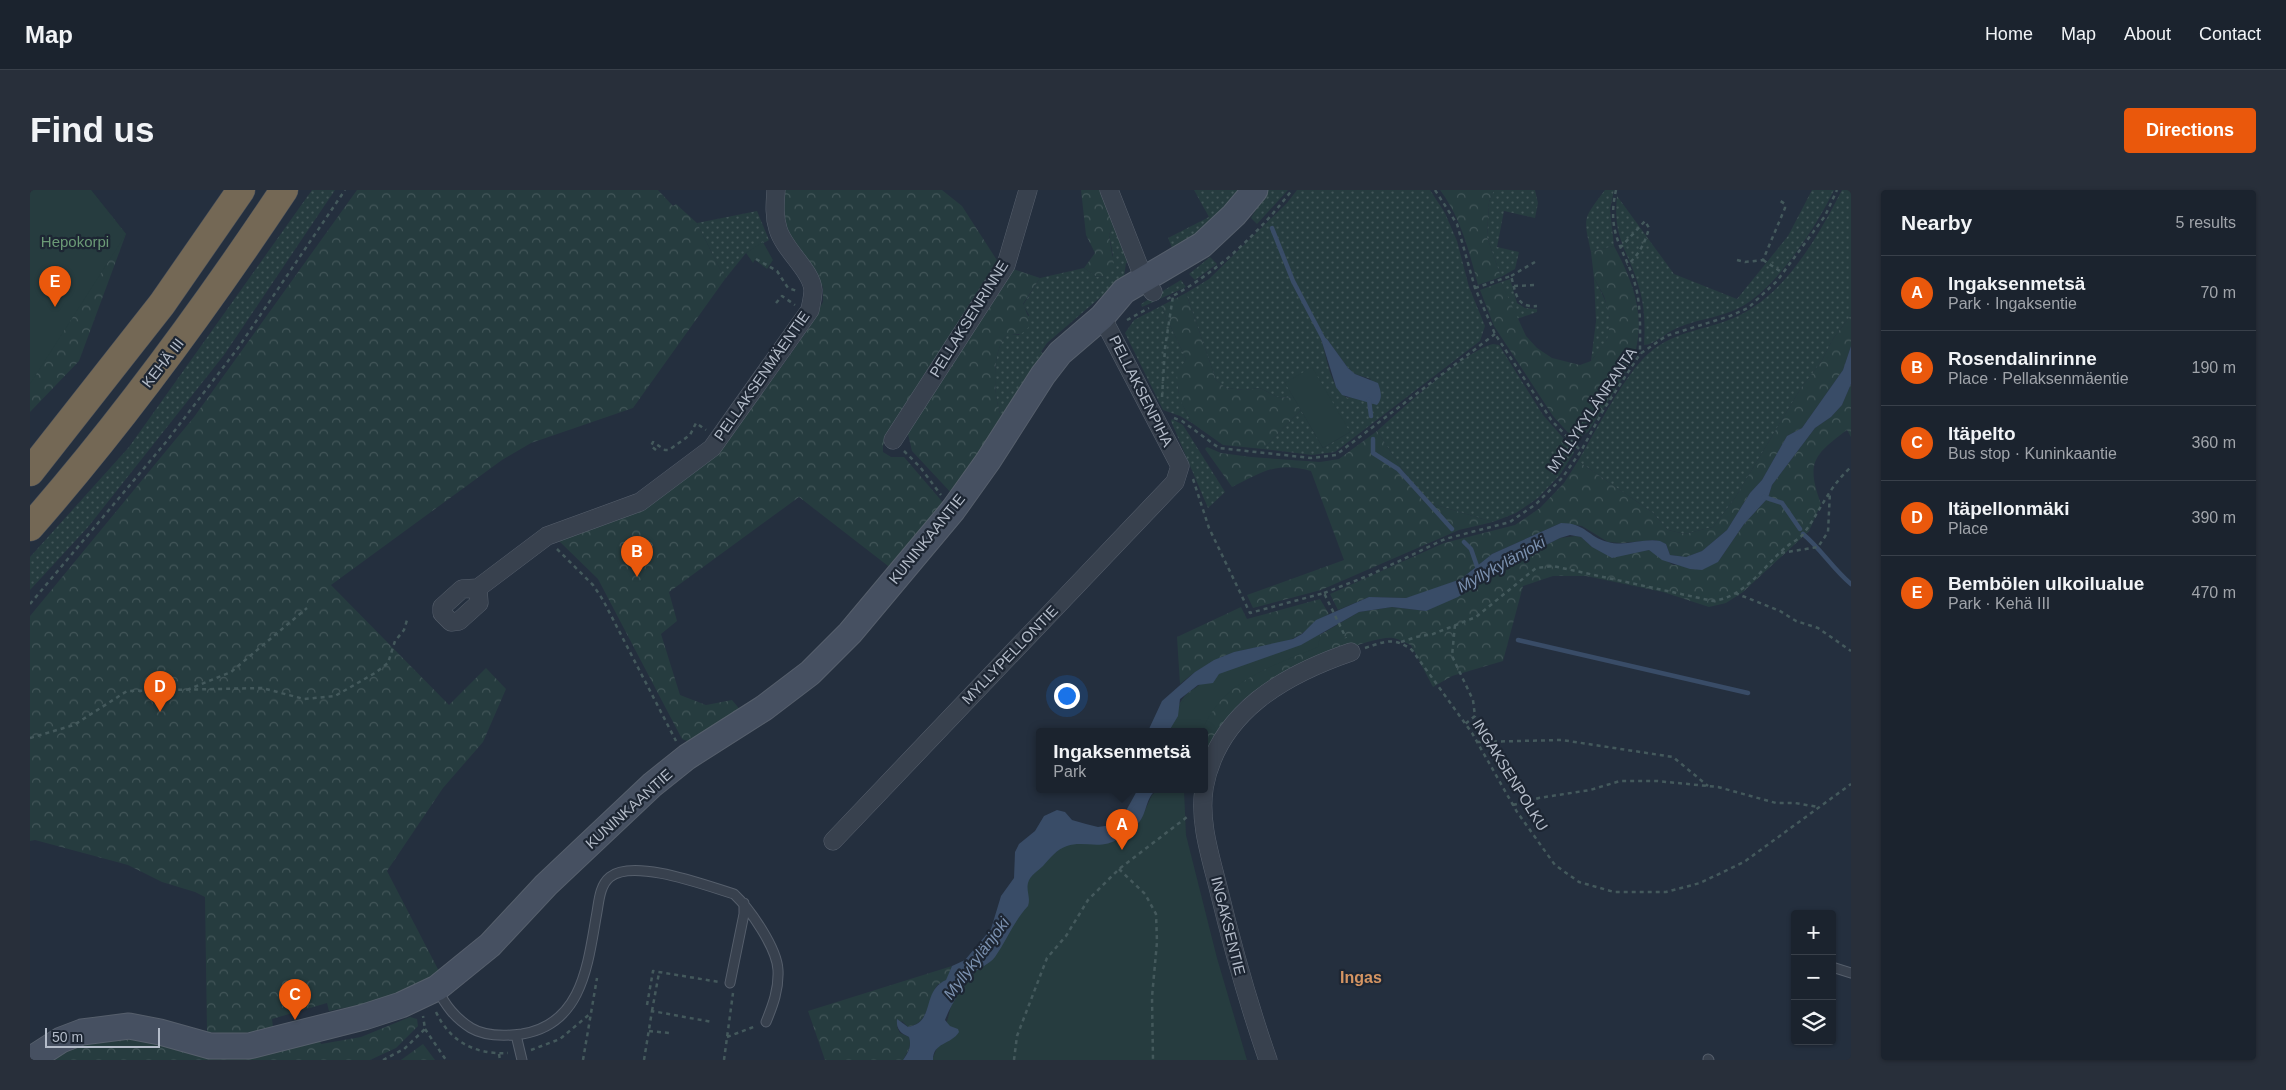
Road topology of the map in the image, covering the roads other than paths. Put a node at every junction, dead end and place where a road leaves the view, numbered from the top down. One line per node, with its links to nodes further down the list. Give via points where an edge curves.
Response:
1 (241, 190): 11 (highway, via 162,304)
2 (284, 190): 12 (highway, KEHÄ III, via 188,331 79,471)
3 (776, 190): 13 (street, PELLAKSENMÄENTIE, via 774,215 778,231 810,280 813,289 810,310 712,448 640,502 544,537)
4 (1028, 190): 9 (street, PELLAKSENRINNE, via 1006,265)
5 (1109, 190): 7 (street)
6 (1255, 190): 7 (main road, KUNINKAANTIE, via 1202,245 1182,274)
7 (1157, 289): 8 (main road, KUNINKAANTIE, via 1134,304)
8 (1102, 317): 10 (street, PELLAKSENPIHA); 22 (main road, KUNINKAANTIE, via 1060,353 953,510 850,632 810,673 652,785 546,885 490,945)
9 (893, 440)
10 (1185, 469): 17 (street, MYLLYPELLONTIE)
11 (30, 472)
12 (30, 527)
13 (478, 588)
14 (1348, 644): 15 (street, INGAKSENTIE, via 1267,691 1242,712 1224,736)
15 (1208, 770)
16 (1204, 794): 27 (street, INGAKSENTIE, via 1211,858 1231,941)
17 (833, 841)
18 (744, 903): 21 (lane); 23 (lane, via 763,931 778,967 776,995); 24 (lane, via 734,894 659,872 635,870 610,877 601,890 586,974 576,998 556,1020 531,1032)
19 (1836, 970): 20 (lane)
20 (1851, 973)
21 (730, 983)
22 (437, 988): 24 (lane, via 444,1003 458,1019 478,1032 506,1036); 25 (main road, KUNINKAANTIE, via 401,1005 364,1017 249,1046 210,1046 129,1026 82,1032 61,1040)
23 (766, 1022)
24 (516, 1034): 26 (lane)
25 (30, 1060)
26 (522, 1060)
27 (1268, 1060)

